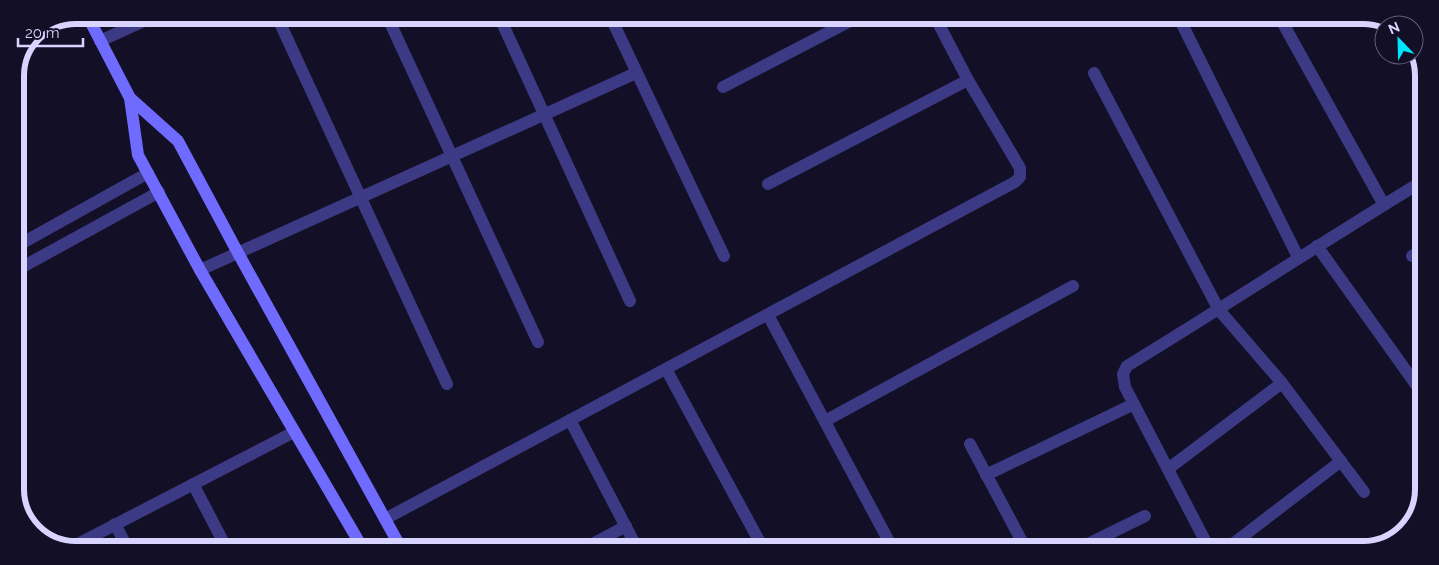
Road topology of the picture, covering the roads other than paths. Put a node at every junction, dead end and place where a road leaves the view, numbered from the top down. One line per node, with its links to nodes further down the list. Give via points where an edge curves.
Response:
1 (92, 24): 11 (street)
2 (137, 24): 11 (street)
3 (280, 24): 23 (street)
4 (391, 24): 18 (street)
5 (502, 24): 17 (street)
6 (614, 24): 12 (street)
7 (844, 24): 15 (street)
8 (939, 24): 14 (street)
9 (1182, 24): 31 (street)
10 (1283, 24): 24 (street)
11 (100, 41): 16 (street)
12 (636, 73): 17 (street); 29 (street)
13 (1094, 73): 36 (street)
14 (968, 80): 20 (street); 37 (street, via 1020,168 1016,182)
15 (722, 87)
16 (130, 98): 19 (street, via 138,155); 27 (street, via 178,141)
17 (544, 114): 18 (street); 35 (street)
18 (452, 156): 23 (street); 38 (street)
19 (148, 174): 22 (street); 25 (street)
20 (768, 184)
21 (1415, 186): 24 (street)
22 (159, 192): 32 (street); 33 (street)
23 (360, 197): 27 (street); 42 (street)
24 (1384, 205): 26 (street)
25 (24, 242)
26 (1317, 246): 31 (street); 41 (street)
27 (238, 253): 33 (street); 54 (street)
28 (1415, 254): 30 (street)
29 (724, 256)
30 (1412, 256)
31 (1298, 257): 36 (street)
32 (24, 266)
33 (200, 270): 46 (street)
34 (1073, 286): 45 (street)
35 (630, 301)
36 (1219, 310): 40 (street); 43 (street, via 1127,366 1123,374 1125,387)
37 (768, 315): 39 (street); 45 (street)
38 (538, 342)
39 (666, 369): 44 (street); 64 (street)
40 (1282, 383): 48 (street); 49 (street)
41 (1415, 383)
42 (447, 384)
43 (1134, 404): 49 (street); 50 (street)
44 (570, 420): 54 (street); 56 (street)
45 (825, 421): 65 (street)
46 (294, 432): 51 (street); 60 (street)
47 (970, 444): 50 (street)
48 (1341, 461): 52 (street); 69 (street)
49 (1168, 469): 68 (street)
50 (986, 475): 66 (street)
51 (193, 484): 55 (street); 59 (street)
52 (1364, 492)
53 (1145, 516): 67 (street)
54 (385, 519): 61 (street)
55 (115, 524): 57 (street); 58 (street)
56 (626, 526): 62 (street); 63 (street)
57 (83, 541)
58 (124, 541)
59 (223, 541)
60 (358, 541)
61 (397, 541)
62 (598, 541)
63 (634, 541)
64 (759, 541)
65 (889, 541)
66 (1022, 541)
67 (1094, 541)
68 (1205, 541)
69 (1237, 541)

